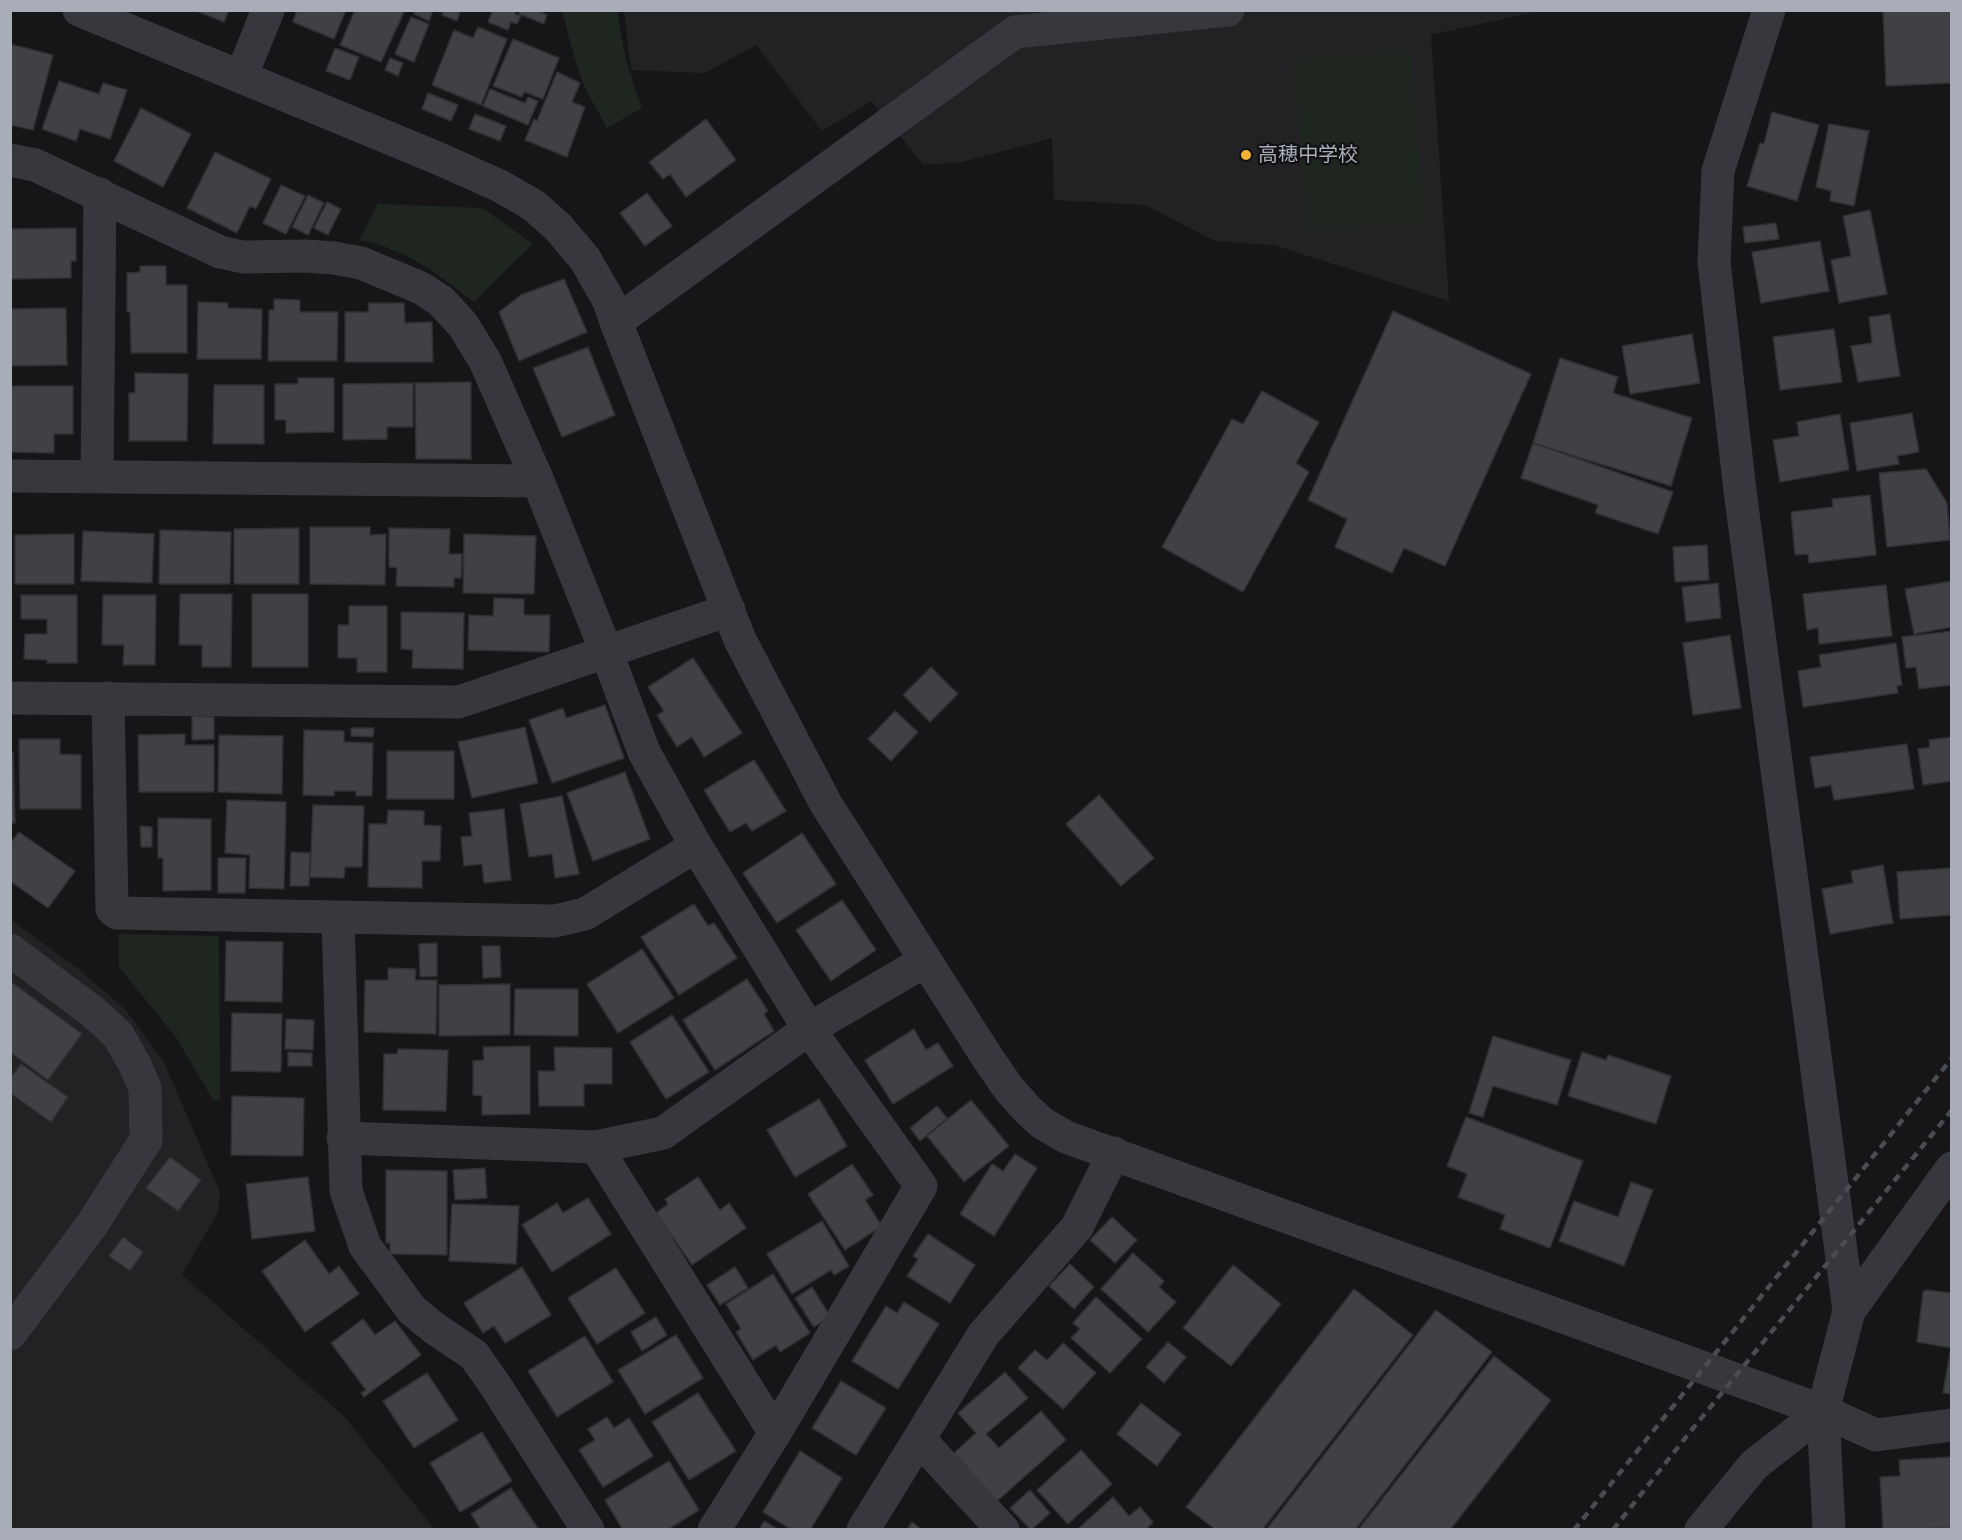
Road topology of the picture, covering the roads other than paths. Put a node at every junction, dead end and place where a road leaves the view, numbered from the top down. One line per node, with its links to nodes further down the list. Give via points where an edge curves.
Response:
1 (79, 10): 6 (street)
2 (268, 10): 6 (street)
3 (1228, 10): 5 (street)
4 (1769, 10): 26 (street, via 1718,171 1714,262)
5 (1012, 21): 9 (street)
6 (240, 77): 9 (street, via 435,157 533,205 585,259)
7 (10, 160): 8 (street, via 35,165)
8 (100, 194): 11 (street); 12 (street, via 220,252 243,257 361,262 441,301 463,325 485,361)
9 (616, 322): 13 (street)
10 (10, 476): 11 (street)
11 (97, 477): 12 (street)
12 (538, 481): 14 (street)
13 (729, 610): 14 (street); 20 (street, via 740,640 826,804)
14 (606, 651): 16 (street, via 459,702); 17 (street, via 644,752)
15 (10, 698): 16 (street)
16 (108, 698): 18 (street, via 112,909 117,913)
17 (696, 846): 18 (street, via 585,914 555,921); 21 (street)
18 (338, 918): 22 (street)
19 (10, 950): 27 (street, via 118,1035 145,1088 146,1140 91,1226)
20 (925, 961): 21 (street); 24 (street, via 1009,1089 1027,1109 1066,1137)
21 (809, 1029): 23 (street, via 663,1133); 30 (street, via 921,1186)
22 (343, 1138): 23 (street); 32 (street, via 346,1191 365,1246 412,1310 474,1355)
23 (596, 1147): 30 (street)
24 (1114, 1153): 28 (street); 31 (street, via 1077,1227 982,1335)
25 (1952, 1168): 26 (street)
26 (1849, 1311): 28 (street)
27 (10, 1334)
28 (1823, 1411): 29 (street, via 1876,1435); 36 (street, via 1754,1465); 37 (street)
29 (1952, 1425)
30 (775, 1433): 33 (street)
31 (919, 1439): 34 (street); 35 (street)
32 (588, 1530)
33 (714, 1530)
34 (863, 1530)
35 (1003, 1530)
36 (1701, 1530)
37 (1829, 1530)

